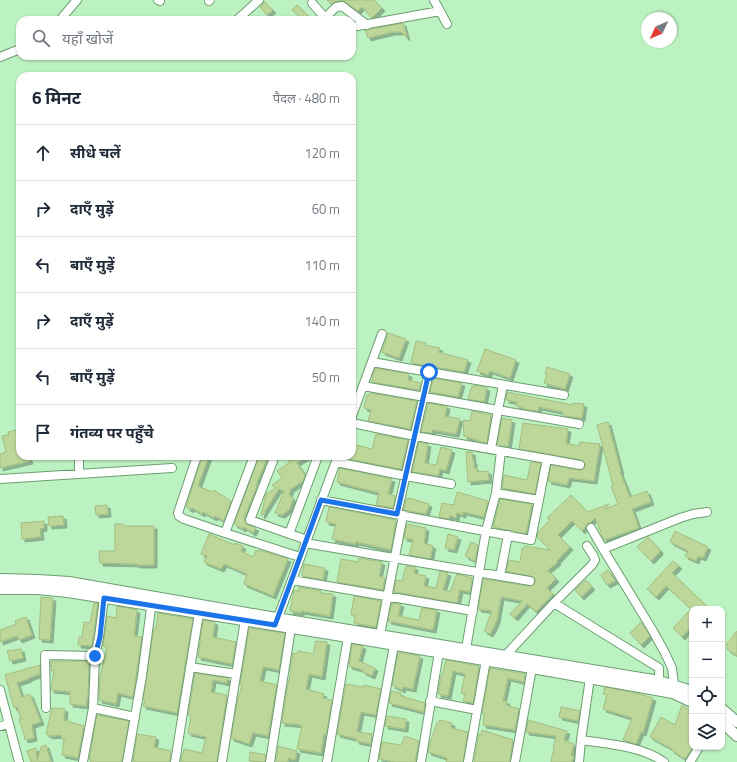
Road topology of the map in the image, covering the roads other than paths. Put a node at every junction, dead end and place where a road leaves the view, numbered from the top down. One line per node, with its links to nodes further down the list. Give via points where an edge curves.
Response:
1 (76, 0): 6 (street)
2 (259, 0): 7 (street)
3 (434, 0): 5 (street)
4 (312, 1): 8 (street)
5 (440, 11): 12 (street); 13 (street)
6 (63, 16)
7 (241, 16)
8 (324, 16)
9 (328, 16): 10 (street, via 336,7 342,6)
10 (355, 16)
11 (356, 17): 13 (street)
12 (447, 24)
13 (366, 25): 14 (street)
14 (356, 26)
15 (16, 51): 16 (street)
16 (0, 57)
17 (382, 334): 18 (street)
18 (372, 362): 19 (street); 21 (street)
19 (429, 372): 20 (street); 23 (street)
20 (503, 385): 22 (street); 25 (street)
21 (363, 386): 23 (street); 24 (street)
22 (564, 395)
23 (424, 397): 25 (street); 28 (street)
24 (356, 405)
25 (498, 410): 27 (street); 29 (street)
26 (356, 424): 28 (street)
27 (579, 424)
28 (415, 436): 29 (street); 42 (street)
29 (491, 449): 30 (street)
30 (501, 451): 31 (street); 45 (street)
31 (547, 459): 39 (street); 47 (street)
32 (79, 460): 41 (street)
33 (196, 460): 52 (street, via 179,516)
34 (252, 460): 52 (street)
35 (317, 460): 53 (street)
36 (337, 460): 46 (street)
37 (341, 460): 42 (street)
38 (273, 461): 53 (street, via 250,520)
39 (580, 465)
40 (172, 468): 41 (street)
41 (79, 474): 43 (street)
42 (406, 476): 44 (street); 49 (street)
43 (0, 479)
44 (452, 484)
45 (496, 493): 47 (street); 51 (street)
46 (321, 500): 49 (street); 55 (street)
47 (539, 500): 54 (street, via 531,540)
48 (707, 512): 57 (street, via 680,518)
49 (400, 515): 51 (street); 59 (street)
50 (591, 528): 57 (street)
51 (486, 531): 54 (street); 60 (street)
52 (225, 533): 58 (street)
53 (289, 534): 55 (street)
54 (508, 535): 61 (street)
55 (306, 542): 58 (street); 59 (street)
56 (587, 546): 69 (street, via 595,560)
57 (603, 549): 88 (street, via 665,653 672,668)
58 (300, 557): 63 (street)
59 (394, 558): 60 (street); 66 (street)
60 (479, 573): 61 (street); 70 (street)
61 (500, 576): 64 (street)
62 (0, 578): 68 (main road, via 69,582)
63 (292, 580): 66 (street); 73 (street)
64 (530, 581)
65 (0, 589): 67 (main road, via 38,589)
66 (387, 597): 70 (street); 75 (street)
67 (104, 598): 68 (main road); 80 (street, via 100,637)
68 (152, 601): 71 (main road); 73 (main road); 97 (street)
69 (554, 603): 81 (street); 87 (street, via 659,668)
70 (472, 611): 78 (street)
71 (198, 613): 72 (main road); 83 (street)
72 (245, 620): 73 (main road); 85 (street)
73 (276, 622): 74 (main road); 75 (main road)
74 (291, 628): 76 (main road); 110 (street)
75 (380, 635): 78 (main road)
76 (348, 637): 77 (main road); 111 (street)
77 (394, 644): 79 (main road); 112 (street)
78 (466, 649): 81 (main road)
79 (439, 652): 82 (main road); 91 (street)
80 (95, 656): 93 (street, via 45,655); 94 (street)
81 (505, 656): 87 (main road)
82 (486, 660): 84 (main road); 95 (street)
83 (190, 667): 85 (street); 108 (street)
84 (532, 668): 86 (main road); 115 (street)
85 (236, 674): 109 (street)
86 (590, 678): 92 (main road, via 673,693); 103 (street)
87 (659, 681): 88 (main road)
88 (674, 685): 90 (main road)
89 (0, 690): 99 (street)
90 (689, 690)
91 (430, 701): 95 (street); 113 (street)
92 (689, 701)
93 (46, 708)
94 (93, 708): 97 (street); 106 (street)
95 (477, 710): 114 (street)
96 (725, 712): 98 (main road)
97 (135, 717): 107 (street)
98 (737, 722)
99 (9, 724): 101 (street); 105 (street)
100 (725, 725): 102 (main road)
101 (0, 726)
102 (737, 736)
103 (581, 740): 116 (street); 117 (street, via 634,749 658,757)
104 (697, 750): 118 (street)
105 (19, 762)
106 (82, 762)
107 (127, 762)
108 (175, 762)
109 (222, 762)
110 (270, 762)
111 (327, 762)
112 (373, 762)
113 (420, 762)
114 (468, 762)
115 (515, 762)
116 (579, 762)
117 (664, 762)
118 (690, 762)

